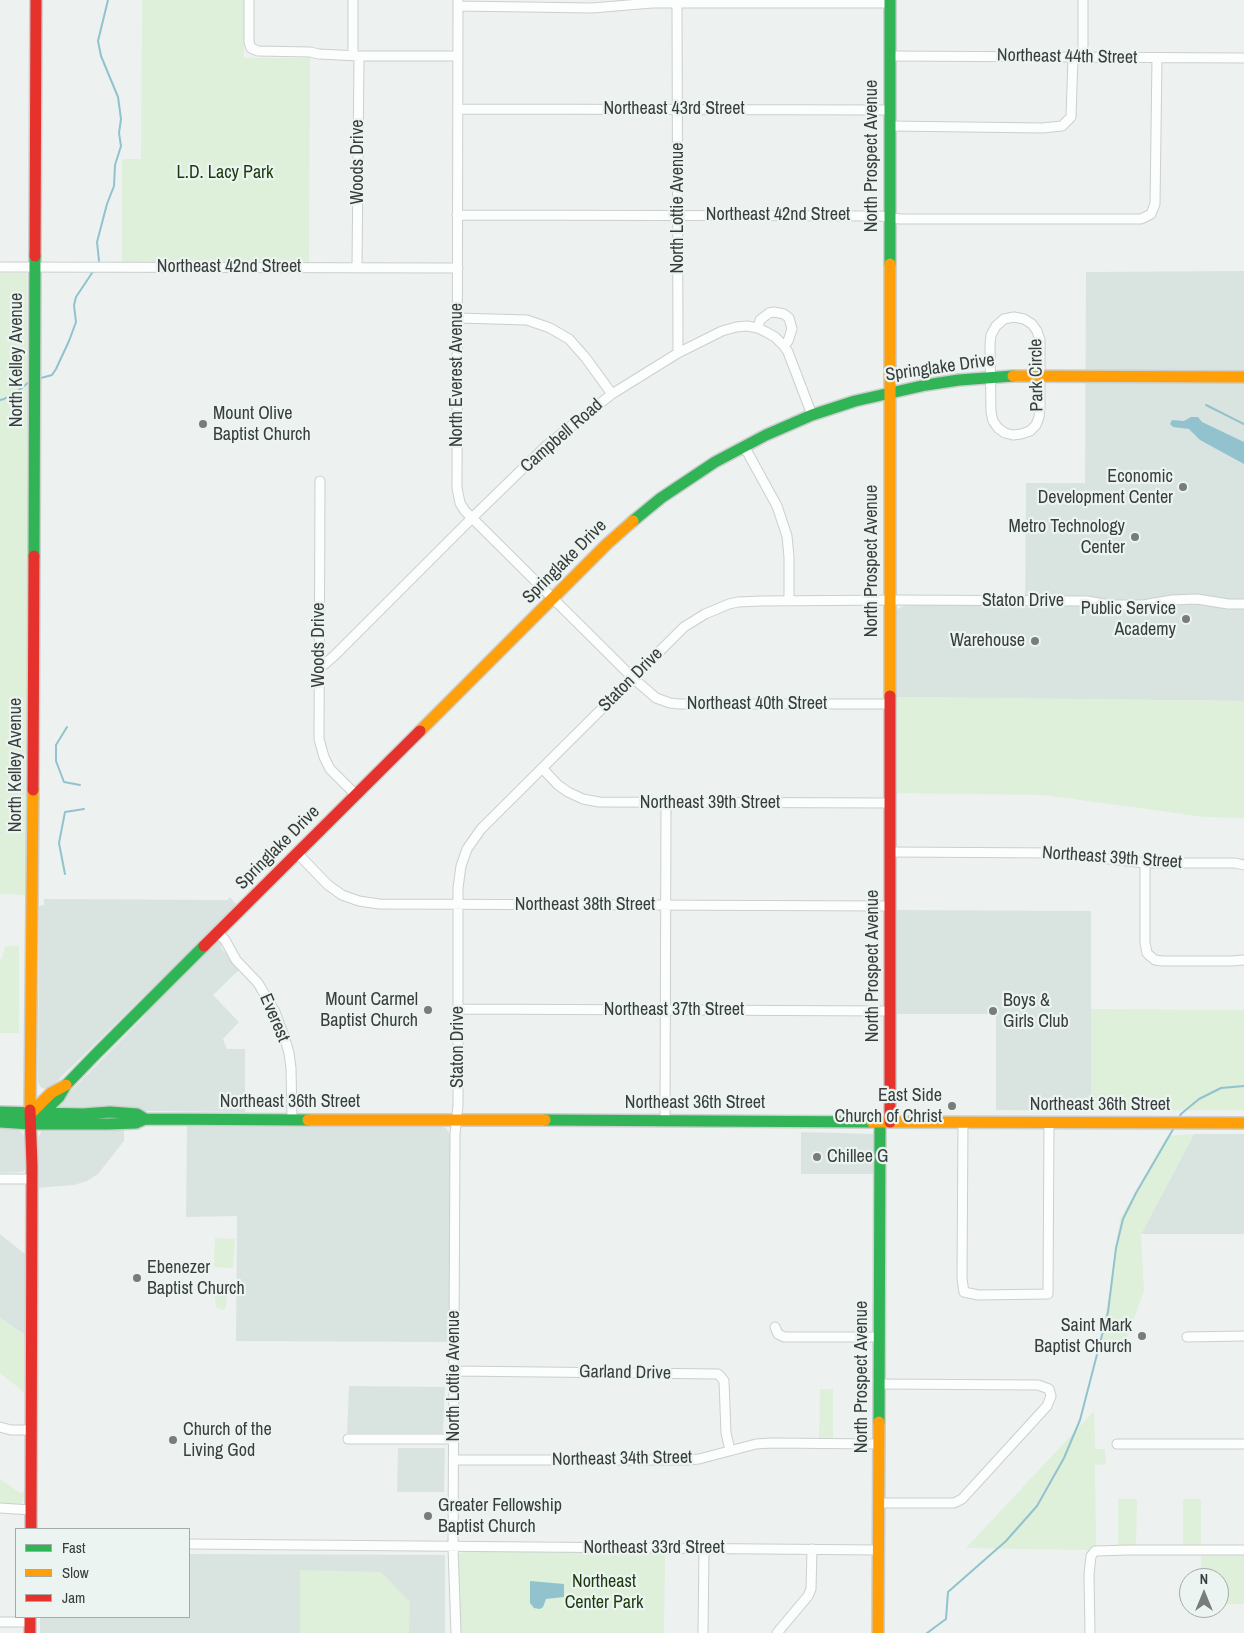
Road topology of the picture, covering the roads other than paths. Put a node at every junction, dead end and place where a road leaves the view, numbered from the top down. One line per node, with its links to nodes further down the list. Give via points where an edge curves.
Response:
1 (36, 0): 23 (street, North Kelley Avenue)
2 (249, 0): 8 (street, via 251,48 258,51)
3 (353, 0): 8 (street, Woods Drive)
4 (1083, 0): 11 (street)
5 (890, 1): 6 (street); 10 (street, North Prospect Avenue)
6 (678, 2): 7 (street, via 592,8); 16 (street, North Lottie Avenue)
7 (458, 3): 9 (street, North Everest Avenue)
8 (356, 55): 9 (street); 24 (street, Woods Drive)
9 (458, 56): 15 (street, North Everest Avenue)
10 (890, 56): 12 (street, Northeast 44th Street); 17 (street, North Prospect Avenue)
11 (1083, 57): 12 (street, Northeast 44th Street); 13 (street, Northeast 44th Street)
12 (1073, 58): 18 (street, via 1071,117 1062,126)
13 (1157, 58): 14 (street, Northeast 44th Street); 21 (street, Northeast 42nd Street, via 1154,210 1147,218)
14 (1244, 58)
15 (458, 109): 16 (street, Northeast 43rd Street); 19 (street, North Everest Avenue)
16 (677, 110): 17 (street, Northeast 43rd Street); 20 (street, North Lottie Avenue)
17 (890, 110): 18 (street, North Prospect Avenue)
18 (890, 126): 21 (street, North Prospect Avenue)
19 (457, 215): 20 (street, Northeast 42nd Street); 25 (street, North Everest Avenue)
20 (678, 215): 21 (street, Northeast 42nd Street); 29 (street, North Lottie Avenue)
21 (890, 217): 33 (street, North Prospect Avenue)
22 (0, 267): 23 (street, Northeast 42nd Street)
23 (36, 267): 24 (street, Northeast 42nd Street); 62 (street, North Kelley Avenue)
24 (358, 268): 25 (street, Northeast 42nd Street)
25 (458, 268): 26 (street, North Everest Avenue)
26 (458, 318): 34 (street, via 527,320 550,328 569,339); 38 (street, North Everest Avenue, via 457,488 460,503)
27 (758, 328): 28 (street); 28 (street, via 763,316 778,312 784,314 789,318 792,329); 29 (street, Campbell Road, via 736,327 722,331)
28 (784, 346): 35 (street)
29 (678, 353): 34 (street, Campbell Road)
30 (1040, 376): 31 (street, Springlake Drive); 31 (street, Park Circle, via 1039,417 1036,425 1021,434 1005,433 993,421); 31 (street, Park Circle, via 1037,331 1024,319 1014,317 996,326 991,335); 32 (street, Springlake Drive)
31 (990, 377): 33 (street, Springlake Drive)
32 (1244, 377)
33 (890, 392): 35 (street, Springlake Drive); 40 (street, North Prospect Avenue)
34 (612, 394): 38 (street, Campbell Road, via 547,445)
35 (812, 415): 36 (street, Springlake Drive)
36 (744, 446): 39 (street, Springlake Drive, via 715,462 642,513); 41 (street, via 777,506 787,536)
37 (320, 481): 43 (street, Woods Drive)
38 (472, 518): 39 (street, North Everest Avenue); 43 (street, Campbell Road)
39 (552, 598): 44 (street, North Everest Avenue); 47 (street, Springlake Drive)
40 (890, 600): 41 (street, Staton Drive); 42 (street, Staton Drive, via 1087,601 1110,605 1189,600); 45 (street, North Prospect Avenue)
41 (789, 601): 44 (street, Staton Drive, via 738,602 705,614 684,627)
42 (1244, 604)
43 (319, 669): 47 (street, Woods Drive, via 319,739 324,757 330,769)
44 (632, 678): 45 (street, Northeast 40th Street, via 656,698 679,704); 46 (street, Staton Drive)
45 (890, 704): 49 (street, North Prospect Avenue)
46 (542, 768): 48 (street, Northeast 39th Street, via 558,785 584,799); 54 (street, Staton Drive, via 472,841 461,866)
47 (356, 795): 51 (street, Springlake Drive)
48 (666, 803): 49 (street, Northeast 39th Street); 55 (street)
49 (890, 803): 50 (street, North Prospect Avenue)
50 (890, 852): 52 (street, Northeast 39th Street, via 1062,853); 56 (street, North Prospect Avenue)
51 (298, 854): 54 (street, Northeast 38th Street, via 328,885 359,901); 57 (street, Springlake Drive)
52 (1145, 863): 53 (street, Northeast 39th Street); 58 (street, via 1145,943 1150,956 1155,960)
53 (1244, 865)
54 (458, 904): 55 (street, Northeast 38th Street); 59 (street, Staton Drive)
55 (666, 905): 56 (street, Northeast 38th Street); 60 (street)
56 (890, 906): 61 (street, North Prospect Avenue)
57 (218, 933): 63 (street, Springlake Drive); 68 (street, Everest, via 236,960 258,983 275,1012 289,1053)
58 (1244, 960)
59 (458, 1009): 60 (street, Northeast 37th Street); 69 (street, Staton Drive)
60 (666, 1010): 61 (street, Northeast 37th Street); 70 (street)
61 (890, 1011): 72 (street, North Prospect Avenue)
62 (30, 1079): 64 (street, via 38,1088); 66 (street, North Kelley Avenue)
63 (66, 1085): 64 (street, Springlake Drive); 66 (street, Springlake Drive, via 59,1097)
64 (51, 1093): 66 (street, Springlake Drive)
65 (0, 1112): 66 (street, Northeast 36th Street)
66 (35, 1117): 67 (street, Northeast 36th Street, via 110,1112 137,1114); 67 (street, Northeast 36th Street, via 127,1124); 71 (street, Northeast 36th Street); 77 (street, North Kelley Avenue)
67 (145, 1118): 68 (street, Northeast 36th Street)
68 (292, 1119): 69 (street, Northeast 36th Street)
69 (456, 1120): 70 (street, Northeast 36th Street); 82 (street, North Lottie Avenue)
70 (665, 1121): 72 (street, Northeast 36th Street)
71 (0, 1122)
72 (885, 1122): 73 (street, Northeast 36th Street); 81 (street, North Prospect Avenue)
73 (963, 1122): 74 (street, Northeast 36th Street); 74 (street, via 962,1280 964,1292 978,1295 1048,1294)
74 (1049, 1122): 75 (street, Northeast 36th Street)
75 (1244, 1123)
76 (0, 1179): 77 (street)
77 (32, 1179): 85 (street, North Kelley Avenue)
78 (775, 1327): 81 (street, via 784,1337)
79 (1244, 1336): 80 (street)
80 (1186, 1337)
81 (879, 1338): 83 (street, North Prospect Avenue)
82 (454, 1371): 87 (street, North Lottie Avenue); 91 (street, Garland Drive, via 718,1374 724,1381 726,1433)
83 (879, 1384): 88 (street, North Prospect Avenue); 93 (street, via 1038,1385 1051,1392 1047,1406 962,1499 954,1503)
84 (0, 1427): 85 (street)
85 (31, 1430): 95 (street, North Kelley Avenue)
86 (348, 1439): 87 (street)
87 (454, 1440): 92 (street, North Lottie Avenue)
88 (879, 1444): 91 (street, Northeast 34th Street, via 772,1443); 93 (street, North Prospect Avenue)
89 (1116, 1444): 90 (street)
90 (1244, 1444)
91 (730, 1450): 92 (street, Northeast 34th Street, via 687,1460)
92 (454, 1460): 98 (street, North Lottie Avenue)
93 (879, 1503): 101 (street, North Prospect Avenue)
94 (0, 1508): 95 (street)
95 (31, 1510): 96 (street, North Kelley Avenue)
96 (31, 1528)
97 (190, 1544): 98 (street, Northeast 33rd Street)
98 (453, 1547): 99 (street, Northeast 33rd Street); 105 (street, North Lottie Avenue)
99 (704, 1549): 100 (street, Northeast 33rd Street); 106 (street)
100 (812, 1549): 101 (street, Northeast 33rd Street); 107 (street, via 811,1589)
101 (878, 1550): 108 (street, North Prospect Avenue)
102 (1244, 1550): 109 (street, via 1101,1550 1093,1553 1089,1575)
103 (0, 1622): 104 (street)
104 (30, 1624)
105 (456, 1633)
106 (703, 1633)
107 (777, 1633)
108 (878, 1633)
109 (1090, 1633)

